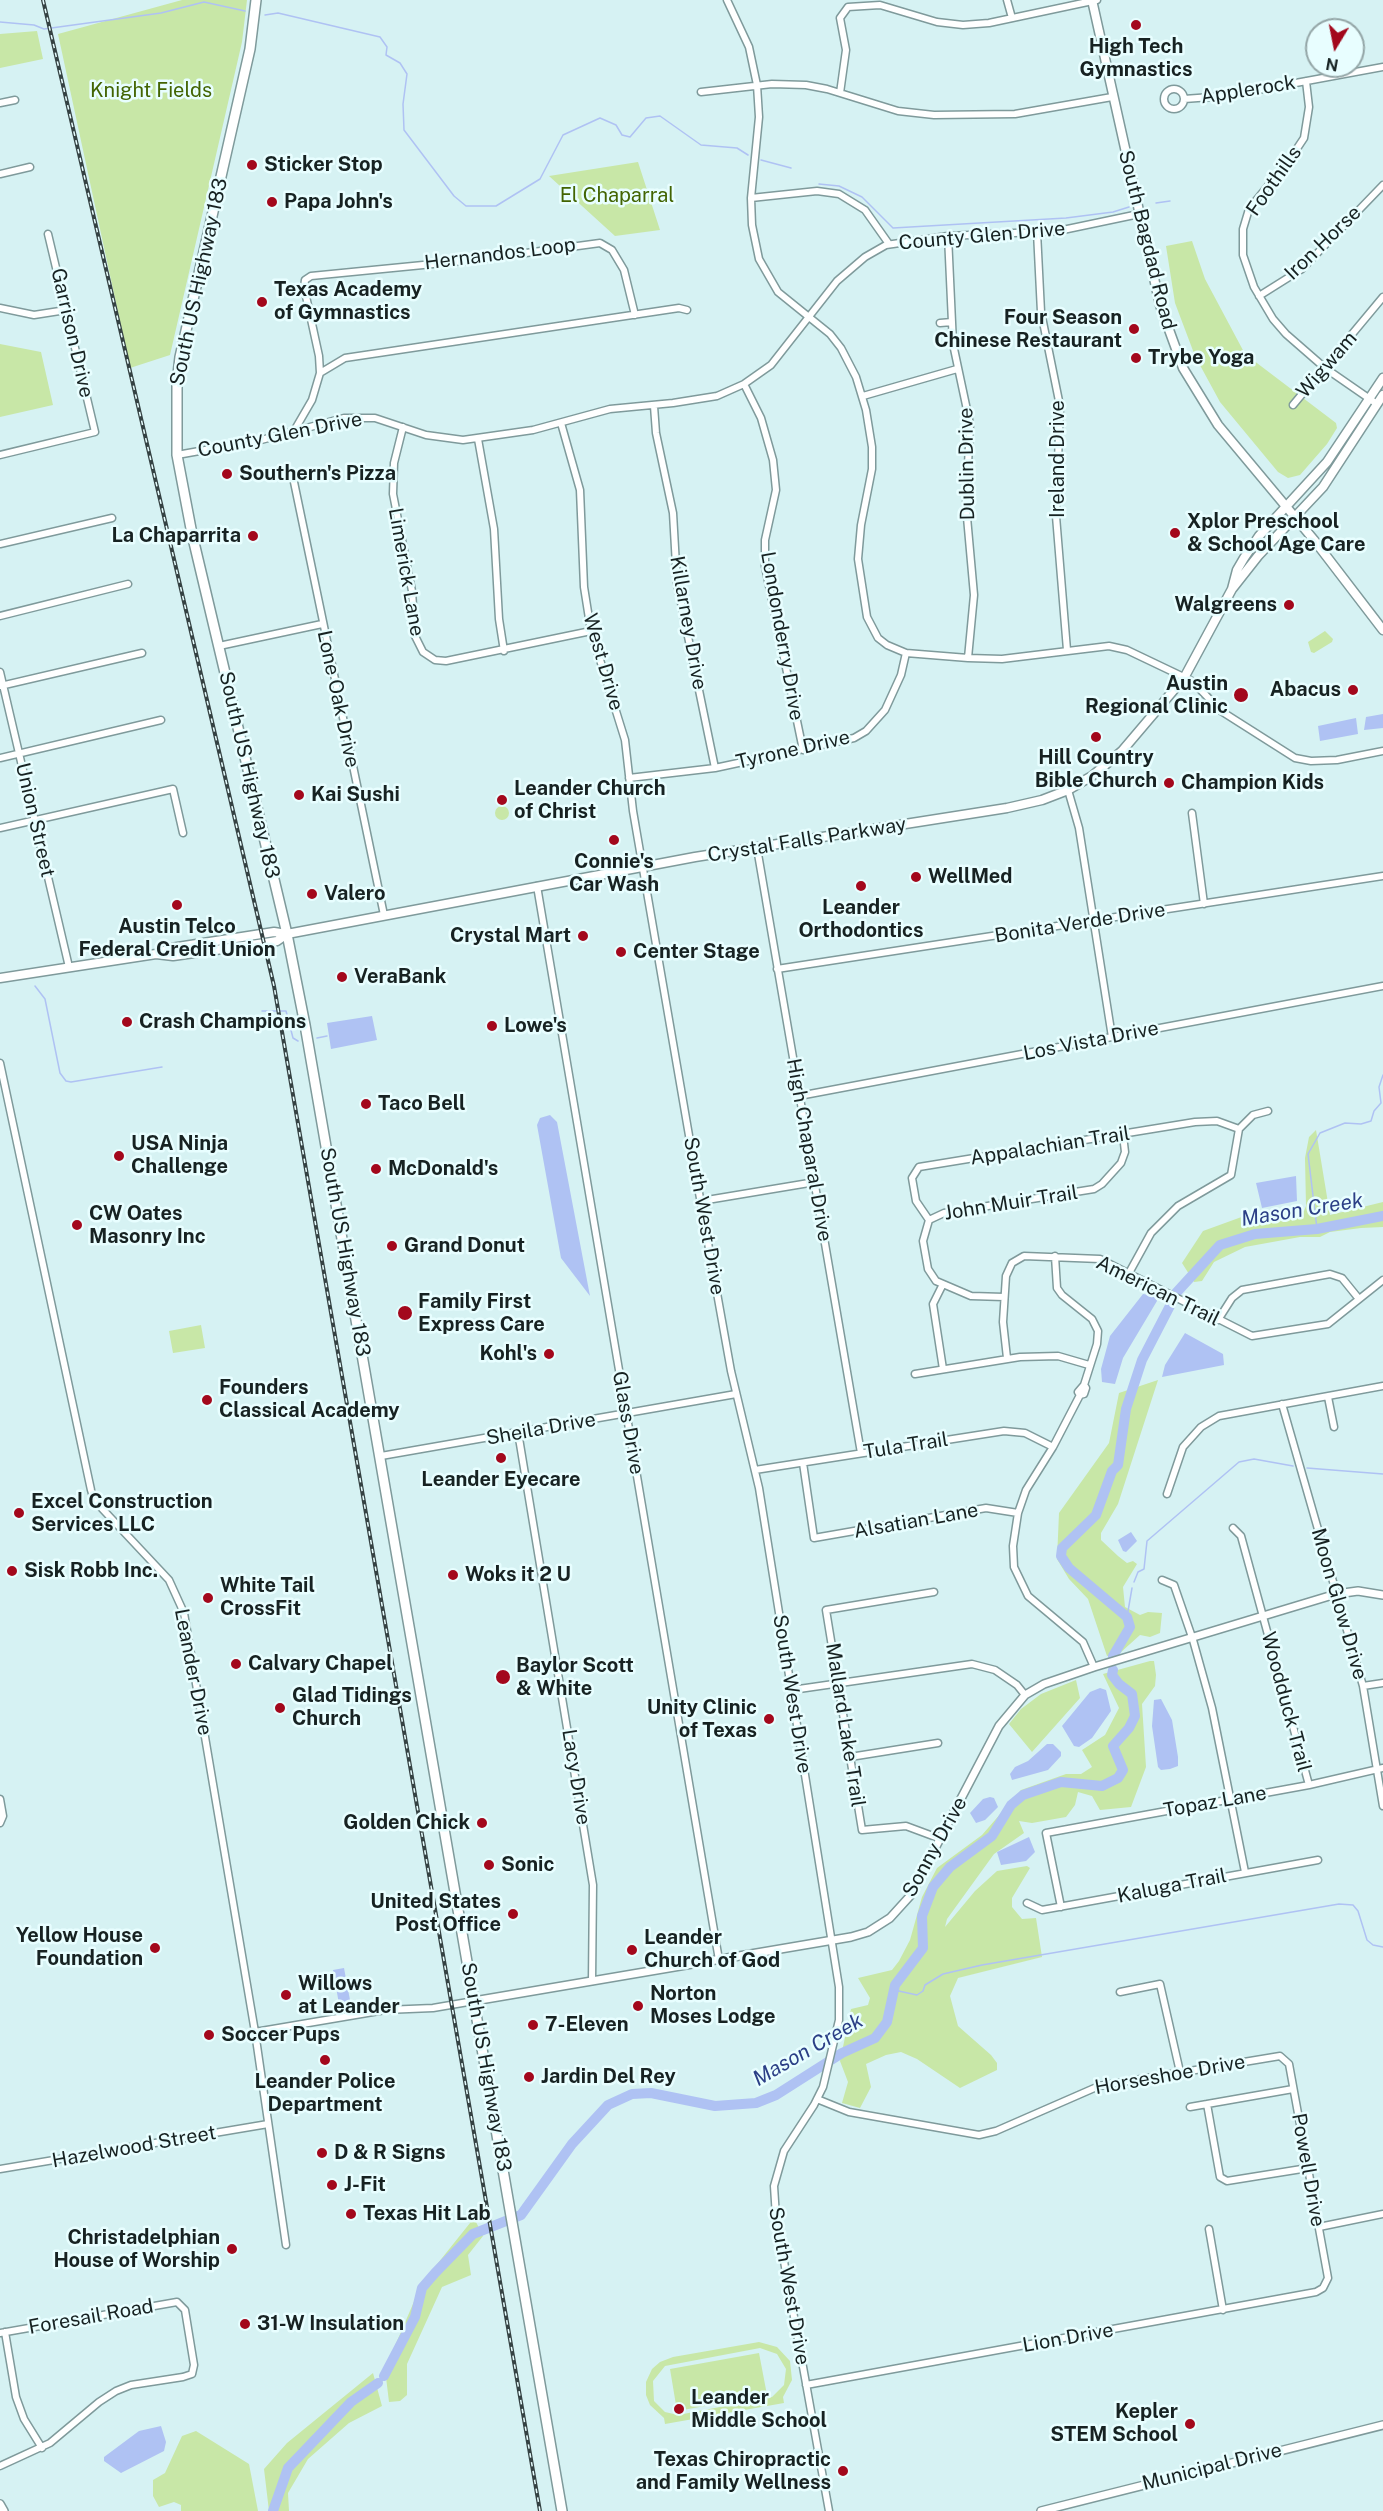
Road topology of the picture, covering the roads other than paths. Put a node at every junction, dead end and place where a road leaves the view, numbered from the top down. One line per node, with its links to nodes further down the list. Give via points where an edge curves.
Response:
1 (256, 0): 49 (main road, South US Highway 183, via 250,49 180,357)
2 (727, 0): 8 (street, via 749,47)
3 (1007, 0): 5 (street)
4 (1093, 0): 5 (street); 11 (main road, South Bagdad Road)
5 (1012, 18): 10 (street, via 954,25 880,5 848,7 840,18 846,50)
6 (1383, 67): 7 (street, Applerock)
7 (1306, 81): 12 (street, Applerock, via 1225,96); 24 (street, Foothills, via 1309,107 1304,138 1249,209 1243,230 1243,255)
8 (757, 85): 9 (street); 10 (street, via 806,85); 18 (street, via 759,117)
9 (701, 92)
10 (840, 93): 11 (street, via 898,111 934,115 1015,114)
11 (1112, 97): 19 (main road, South Bagdad Road)
12 (1184, 99)
13 (15, 100): 14 (street)
14 (0, 103)
15 (30, 168): 16 (street)
16 (0, 174)
17 (1383, 185): 24 (street, Iron Horse, via 1302,269)
18 (751, 198): 23 (street, via 817,191 839,194 865,210); 30 (street, via 753,232 762,267 778,292)
19 (1139, 214): 20 (street, County Glen Drive); 53 (main road, South Bagdad Road, via 1160,305 1184,368 1218,424)
20 (1037, 232): 22 (street, County Glen Drive); 64 (street, Ireland Drive, via 1041,312 1060,406 1056,516)
21 (48, 234): 27 (street, Garrison Drive)
22 (948, 236): 23 (street, County Glen Drive); 31 (street, Dublin Drive)
23 (889, 244): 30 (street, County Glen Drive, via 845,273)
24 (1259, 296): 33 (street, Foothills, via 1286,334)
25 (1383, 297): 33 (street, Wigwam)
26 (0, 308): 27 (street, via 34,315)
27 (66, 309): 48 (street, Garrison Drive, via 95,432)
28 (687, 310): 29 (street)
29 (635, 315): 35 (street, via 351,357); 35 (street, Hernandos Loop, via 624,270 612,250 600,243 311,276 304,287)
30 (808, 319): 37 (street, County Glen Drive, via 777,358); 39 (street, via 842,348)
31 (952, 322): 32 (street); 34 (street, Dublin Drive)
32 (940, 323)
33 (1325, 368): 40 (street, Foothills); 42 (street, Wigwam)
34 (957, 369): 39 (street); 68 (street, Dublin Drive, via 970,424 966,506 974,595)
35 (320, 373): 46 (street, Hernandos Loop, via 312,400)
36 (1383, 378): 40 (main road, Crystal Falls Parkway)
37 (744, 384): 43 (street, County Glen Drive, via 717,396); 73 (street, Londonderry Drive, via 762,418 773,460 776,490 765,540 765,566)
38 (1383, 395): 41 (main road, Crystal Falls Parkway)
39 (862, 396): 66 (street, via 870,426 872,458 859,536 860,581 874,633 887,645)
40 (1368, 398): 41 (street, Foothills); 50 (main road, Crystal Falls Parkway)
41 (1377, 404): 51 (main road, Crystal Falls Parkway)
42 (1293, 405)
43 (654, 406): 44 (street, County Glen Drive, via 610,409); 77 (street, Killarney Drive, via 673,513 677,583)
44 (561, 423): 47 (street, County Glen Drive); 62 (street, West Drive, via 580,490 584,586)
45 (403, 427): 46 (street, County Glen Drive, via 360,417); 47 (street, County Glen Drive, via 445,439); 65 (street, Limerick Lane, via 396,452 393,494 412,591 417,643 428,657 439,661)
46 (294, 431): 49 (street, County Glen Drive)
47 (478, 439): 65 (street, via 494,529)
48 (0, 455)
49 (177, 455): 63 (main road, South US Highway 183)
50 (1327, 462): 51 (main road); 53 (main road, Crystal Falls Parkway)
51 (1336, 467): 55 (main road, Crystal Falls Parkway)
52 (294, 482): 60 (street, Lone Oak Drive)
53 (1285, 507): 55 (main road, South Bagdad Road); 58 (main road, Crystal Falls Parkway, via 1244,558)
54 (112, 518): 56 (street)
55 (1295, 518): 58 (main road, Crystal Falls Parkway); 61 (main road, South Bagdad Road)
56 (0, 544)
57 (128, 584): 59 (street)
58 (1232, 589): 70 (main road, Crystal Falls Parkway)
59 (0, 616)
60 (322, 624): 63 (street); 89 (street, Lone Oak Drive)
61 (1383, 630)
62 (591, 631): 65 (street, Limerick Lane); 78 (street, West Drive, via 623,729)
63 (219, 646): 91 (main road, South US Highway 183)
64 (1067, 650): 68 (street, via 1002,659); 70 (street, via 1109,646 1127,650)
65 (504, 651)
66 (906, 652): 68 (street); 73 (street, Tyrone Drive, via 896,689 877,721 854,738)
67 (141, 653): 71 (street)
68 (968, 658)
69 (0, 672): 71 (street, Union Street)
70 (1184, 678): 74 (street, via 1192,681 1221,711 1295,758 1337,760); 79 (main road, Crystal Falls Parkway, via 1122,751)
71 (2, 686): 75 (street, Union Street)
72 (161, 720): 75 (street)
73 (803, 750): 77 (street, Tyrone Drive)
74 (1383, 751)
75 (19, 753): 76 (street); 81 (street, Union Street)
76 (0, 758)
77 (715, 768): 78 (street, Tyrone Drive)
78 (629, 778): 85 (street, West Drive)
79 (1068, 790): 84 (main road, Crystal Falls Parkway, via 1007,808); 90 (street, via 1079,828)
80 (1192, 813): 88 (street)
81 (35, 820): 82 (street); 83 (street, via 173,789); 92 (street, Union Street)
82 (0, 828)
83 (183, 833)
84 (757, 848): 85 (main road, Crystal Falls Parkway); 93 (street, High Chaparal Drive)
85 (644, 866): 87 (main road, Crystal Falls Parkway); 103 (street, South West Drive)
86 (1383, 876): 88 (street, Bonita Verde Drive)
87 (537, 886): 89 (main road, Crystal Falls Parkway); 120 (street, Glass Drive)
88 (1204, 904): 90 (street, Bonita Verde Drive)
89 (384, 915): 91 (main road, Crystal Falls Parkway)
90 (1093, 921): 93 (street, Bonita Verde Drive); 96 (street)
91 (287, 934): 92 (main road, Crystal Falls Parkway, via 274,932); 125 (main road, South US Highway 183)
92 (69, 967): 94 (main road, Crystal Falls Parkway)
93 (777, 969): 98 (street, High Chaparal Drive)
94 (0, 978)
95 (1383, 986): 96 (street, Los Vista Drive)
96 (1112, 1037): 98 (street, Los Vista Drive)
97 (0, 1063): 161 (street, Leander Drive, via 90,1490 94,1500 169,1581 182,1606)
98 (799, 1096): 102 (street, High Chaparal Drive)
99 (1268, 1111): 100 (street, via 1253,1115)
100 (1239, 1129): 101 (street, Appalachian Trail, via 1217,1121); 106 (street, via 1231,1175 1178,1206 1151,1233)
101 (1123, 1136): 104 (street, John Muir Trail, via 1125,1152 1119,1166 1094,1189 944,1213); 104 (street, Appalachian Trail, via 919,1167 912,1178 915,1201)
102 (815, 1182): 103 (street); 124 (street, High Chaparal Drive)
103 (701, 1201): 117 (street, South West Drive)
104 (929, 1220): 108 (street, John Muir Trail, via 923,1241 927,1264)
105 (1055, 1256): 106 (street, American Trail, via 1095,1258); 109 (street, American Trail, via 1016,1259 1007,1272); 113 (street, via 1057,1288 1097,1326 1098,1340)
106 (1129, 1273): 111 (street, American Trail)
107 (1382, 1284): 110 (street, American Trail)
108 (942, 1286): 109 (street, via 971,1296); 114 (street, via 933,1304)
109 (1004, 1298): 112 (street, American Trail)
110 (1359, 1299): 111 (street, American Trail, via 1328,1324 1256,1336); 111 (street, via 1342,1278 1330,1274 1242,1290)
111 (1218, 1320)
112 (1007, 1358): 113 (street, via 1058,1356); 114 (street)
113 (1089, 1365): 123 (street, via 1085,1391)
114 (943, 1369): 115 (street)
115 (915, 1374)
116 (1383, 1386): 118 (street)
117 (736, 1394): 120 (street, Sheila Drive); 127 (street, South West Drive)
118 (1328, 1397): 119 (street); 121 (street)
119 (1282, 1404): 128 (street, via 1219,1416 1201,1427 1183,1447); 133 (street, Moon Glow Drive)
120 (626, 1414): 122 (street, Sheila Drive); 157 (street, Glass Drive)
121 (1334, 1427)
122 (518, 1432): 125 (street, Sheila Drive); 158 (street, Lacy Drive, via 592,1885)
123 (1053, 1447): 124 (street, Tula Trail, via 1025,1433 1004,1431); 129 (street, via 1026,1490)
124 (861, 1453): 126 (street, Tula Trail)
125 (381, 1456): 160 (main road, South US Highway 183)
126 (803, 1463): 127 (street, Tula Trail); 129 (street, Alsatian Lane, via 814,1538 986,1508)
127 (755, 1470): 141 (street, South West Drive)
128 (1167, 1494)
129 (1018, 1513): 137 (street, via 1012,1546 1014,1567 1028,1596 1083,1642)
130 (1233, 1528): 135 (street, Woodduck Trail, via 1241,1536)
131 (1162, 1580): 136 (street, via 1174,1585)
132 (933, 1592): 138 (street, Mallard Lake Trail, via 826,1610)
133 (1336, 1594): 134 (street, Sonny Drive, via 1358,1591); 135 (street, Sonny Drive); 140 (street, Moon Glow Drive)
134 (1383, 1595)
135 (1263, 1618): 136 (street, Sonny Drive); 146 (street, Woodduck Trail)
136 (1193, 1640): 137 (street, Sonny Drive); 148 (street)
137 (1094, 1667): 142 (street, Sonny Drive, via 1044,1684)
138 (838, 1682): 141 (street); 142 (street, via 972,1664 995,1670); 144 (street, Mallard Lake Trail)
139 (1383, 1683): 140 (street)
140 (1364, 1686): 145 (street, Moon Glow Drive)
141 (792, 1689): 156 (street, South West Drive)
142 (1025, 1695): 151 (street, Sonny Drive, via 999,1726)
143 (938, 1743): 144 (street)
144 (850, 1757): 151 (street, Mallard Lake Trail, via 862,1830 906,1826)
145 (1380, 1769): 146 (street, Topaz Lane); 149 (street, Moon Glow Drive)
146 (1309, 1785): 148 (street, Topaz Lane)
147 (0, 1799): 150 (street)
148 (1232, 1799): 153 (street); 155 (street, Topaz Lane, via 1046,1833)
149 (1383, 1806)
150 (0, 1823)
151 (941, 1839): 156 (street, Sonny Drive, via 910,1896 890,1918 868,1932)
152 (1318, 1860): 153 (street, Kaluga Trail)
153 (1245, 1872): 155 (street, Kaluga Trail)
154 (1027, 1904): 155 (street, Kaluga Trail, via 1042,1910)
155 (1061, 1907)
156 (831, 1940): 157 (street, Sonny Drive); 165 (street, South West Drive, via 840,1998 837,2032)
157 (719, 1959): 158 (street, Sonny Drive)
158 (592, 1981): 160 (street, Sonny Drive)
159 (1120, 1992): 163 (street, via 1160,1984)
160 (474, 2001): 161 (street, Sonny Drive, via 386,2010); 184 (main road, South US Highway 183)
161 (255, 2032): 168 (street, Leander Drive)
162 (1284, 2058): 163 (street, Horseshoe Drive, via 1276,2056); 164 (street, Powell Drive, via 1289,2064)
163 (1180, 2072): 165 (street, Horseshoe Drive, via 1099,2086 996,2132 979,2135 849,2112)
164 (1293, 2089): 166 (street); 169 (street, Powell Drive)
165 (817, 2099): 178 (street, South West Drive, via 784,2151 774,2186)
166 (1207, 2104): 167 (street); 169 (street, via 1220,2177 1227,2181)
167 (1190, 2107)
168 (268, 2124): 170 (street, Hazelwood Street); 174 (street, Leander Drive)
169 (1308, 2168): 172 (street, Powell Drive)
170 (0, 2169)
171 (1383, 2214): 172 (street)
172 (1319, 2227): 175 (street, Powell Drive)
173 (1209, 2229): 176 (street)
174 (286, 2245)
175 (1327, 2283): 176 (street, Lion Drive, via 1316,2292)
176 (1223, 2310): 178 (street, Lion Drive)
177 (3, 2332): 180 (street, via 16,2397); 180 (street, Foresail Road, via 171,2302 182,2304 187,2318 192,2374 116,2391)
178 (806, 2385): 185 (street, South West Drive)
179 (1383, 2425): 186 (street, Municipal Drive)
180 (42, 2448): 181 (street)
181 (0, 2466)
182 (0, 2504): 183 (street)
183 (4, 2511)
184 (562, 2511)
185 (829, 2511)
186 (1041, 2511)

